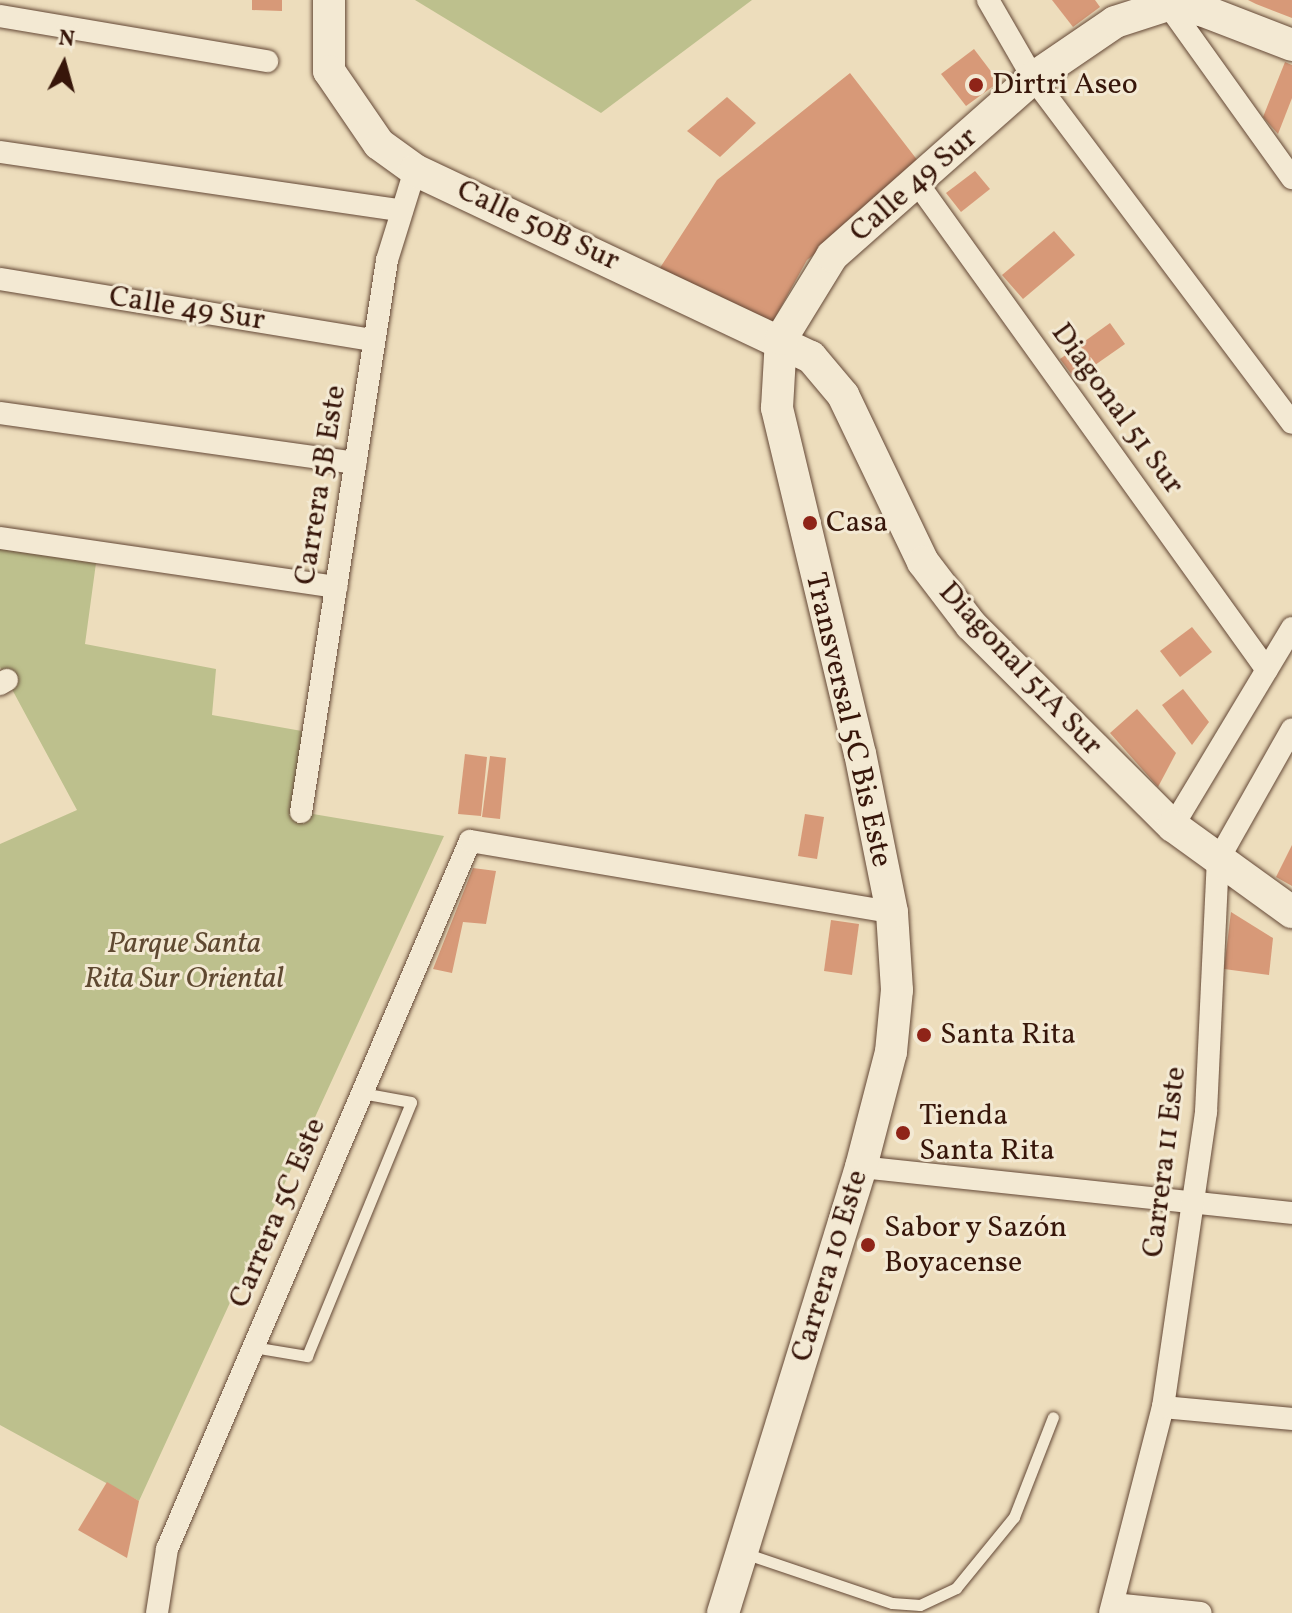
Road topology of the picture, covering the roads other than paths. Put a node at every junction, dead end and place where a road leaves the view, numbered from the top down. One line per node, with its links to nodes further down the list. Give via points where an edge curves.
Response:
1 (329, 0): 9 (street, Calle 50B Sur, via 329,71 360,122)
2 (988, 0): 7 (street)
3 (1168, 5): 5 (street, Calle 49 Sur, via 1204,11); 7 (street, Calle 49 Sur, via 1115,22); 10 (street)
4 (0, 16): 6 (street)
5 (1292, 45)
6 (267, 61)
7 (1033, 78): 11 (street, Calle 49 Sur); 17 (street)
8 (0, 152): 12 (street)
9 (415, 170): 12 (street, Carrera 5B Este); 14 (street, Calle 50B Sur)
10 (1292, 178)
11 (918, 184): 14 (street, Calle 49 Sur, via 818,272); 22 (street, Diagonal 51 Sur)
12 (402, 211): 15 (street, Carrera 5B Este)
13 (0, 279): 15 (street, Calle 49 Sur)
14 (781, 339): 25 (street, Diagonal 51A Sur, via 834,381 903,528 945,595); 27 (street, Transversal 5C Bis Este, via 775,391 790,476)
15 (374, 340): 18 (street, Carrera 5B Este)
16 (0, 413): 18 (street)
17 (1292, 423)
18 (355, 463): 20 (street, Carrera 5B Este)
19 (0, 538): 20 (street)
20 (336, 587): 24 (street, Carrera 5B Este)
21 (1292, 628): 22 (street)
22 (1267, 670): 25 (street)
23 (1292, 729): 26 (street, Carrera 11 Este)
24 (301, 812)
25 (1173, 826): 26 (street, Diagonal 51A Sur)
26 (1218, 860): 28 (street, Diagonal 51A Sur); 31 (street, Carrera 11 Este, via 1206,1112)
27 (892, 912): 29 (street, Carrera 5C Este, via 470,841); 30 (street, Carrera 10 Este, via 894,1025)
28 (1292, 912)
29 (362, 1093): 33 (street, Carrera 5C Este); 33 (lane, via 411,1102 307,1356)
30 (861, 1167): 31 (street); 37 (street, Carrera 10 Este)
31 (1192, 1200): 32 (street); 34 (street, Carrera 11 Este)
32 (1292, 1213)
33 (253, 1347): 39 (street, Carrera 5C Este, via 160,1569)
34 (1163, 1407): 36 (street); 38 (street, Carrera 11 Este)
35 (1053, 1417): 37 (lane, via 1014,1517 956,1588 920,1605 892,1603)
36 (1292, 1419)
37 (742, 1552): 40 (street, Carrera 10 Este)
38 (1112, 1608): 41 (street)
39 (157, 1613)
40 (723, 1613)
41 (1201, 1613)

